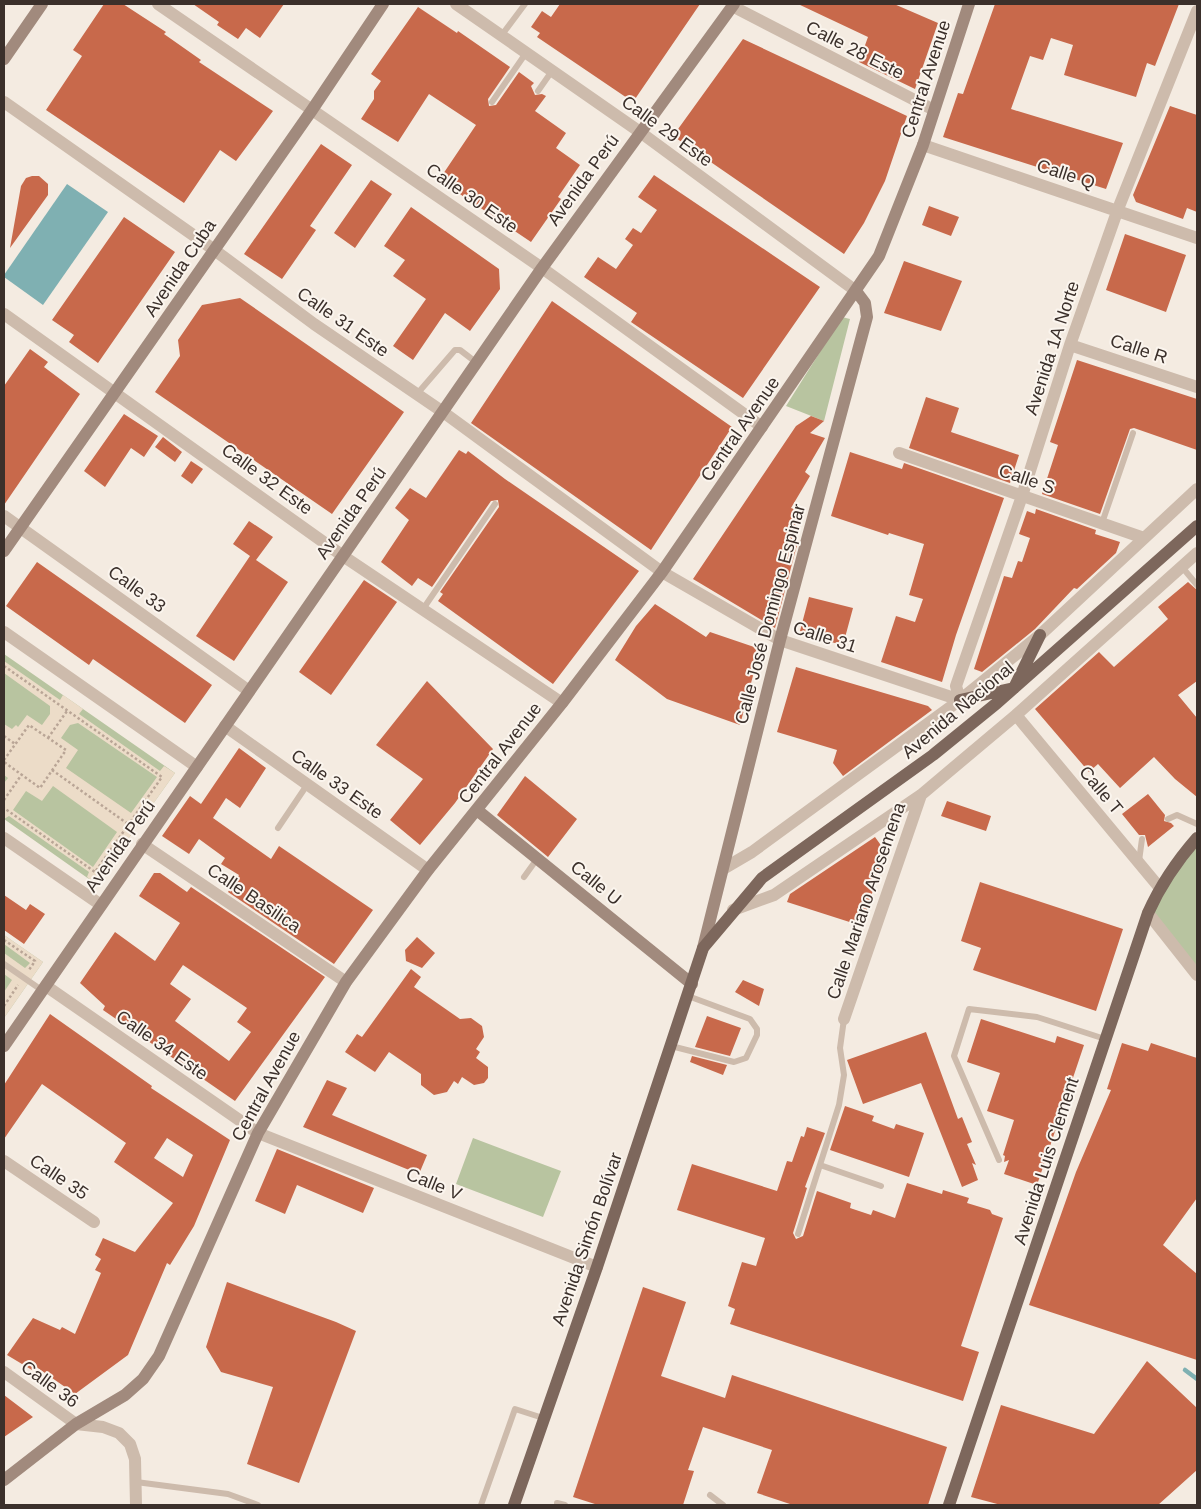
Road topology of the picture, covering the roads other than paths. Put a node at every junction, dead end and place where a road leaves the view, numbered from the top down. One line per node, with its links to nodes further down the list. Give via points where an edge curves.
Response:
1 (42, 4): 11 (main road)
2 (158, 4): 16 (street, Calle 30 Este)
3 (382, 4): 16 (main road, Avenida Cuba)
4 (456, 4): 9 (street, Calle 29 Este)
5 (525, 4): 9 (lane)
6 (969, 4): 17 (main road, Central Avenue)
7 (733, 5): 17 (street, Calle 28 Este); 18 (main road, Avenida Perú)
8 (1197, 11): 20 (street, Avenida 1A Norte)
9 (501, 36): 10 (street, Calle 29 Este)
10 (526, 53): 12 (street, Calle 29 Este); 15 (lane)
11 (4, 59)
12 (552, 71): 13 (lane); 18 (street, Calle 29 Este)
13 (538, 91)
14 (4, 102): 22 (street, Calle 31 Este)
15 (492, 102)
16 (312, 110): 22 (main road, Avenida Cuba); 23 (street, Calle 30 Este)
17 (934, 110): 19 (main road, Central Avenue)
18 (640, 132): 23 (main road, Avenida Perú); 24 (street, Calle 29 Este)
19 (923, 144): 20 (street, Calle Q); 24 (main road, Central Avenue, via 880,256)
20 (1118, 209): 21 (street, Calle Q); 26 (street, Avenida 1A Norte)
21 (1197, 238)
22 (213, 249): 29 (main road, Avenida Cuba); 30 (street, Calle 31 Este, via 314,324)
23 (542, 268): 27 (main road, Avenida Perú); 32 (street, Calle 30 Este)
24 (856, 291): 32 (main road, Central Avenue); 52 (main road, Calle José Domingo Espinar, via 865,303 867,317)
25 (4, 314): 29 (street, Calle 32 Este)
26 (1070, 345): 28 (street, Calle R); 36 (street, Avenida 1A Norte)
27 (477, 363): 30 (lane, via 460,350 455,350); 31 (main road, Avenida Perú)
28 (1197, 387)
29 (116, 392): 41 (main road, Avenida Cuba); 45 (street, Calle 32 Este)
30 (417, 394): 31 (street, Calle 31 Este)
31 (442, 412): 45 (main road, Avenida Perú); 47 (street, Calle 31 Este)
32 (762, 427): 47 (main road, Central Avenue)
33 (1133, 433): 39 (lane)
34 (899, 453): 36 (street, Calle S)
35 (1197, 489): 42 (street)
36 (1022, 496): 39 (street, Calle S); 55 (street, Avenida 1A Norte, via 956,686)
37 (495, 504): 49 (lane)
38 (4, 516): 41 (street, Calle 33)
39 (1102, 523): 42 (street, Calle S)
40 (1197, 526): 53 (main road, Avenida Nacional)
41 (21, 528): 43 (main road, Avenida Cuba); 54 (street, Calle 33)
42 (1144, 538): 51 (street)
43 (4, 551)
44 (1197, 553): 46 (street)
45 (343, 556): 49 (street, Calle 32 Este); 54 (main road, Avenida Perú)
46 (1182, 567): 48 (lane); 57 (street)
47 (662, 572): 52 (street, Calle 31); 56 (main road, Central Avenue)
48 (1197, 585)
49 (423, 609): 56 (street, Calle 32 Este)
50 (4, 632): 59 (street)
51 (1040, 635): 53 (main road); 55 (street)
52 (780, 640): 55 (street, Calle 31); 72 (main road, Calle José Domingo Espinar)
53 (1014, 688): 55 (main road); 77 (main road, Avenida Nacional, via 926,761 762,878)
54 (249, 691): 58 (main road, Avenida Perú)
55 (960, 700): 72 (street, via 752,852)
56 (562, 703): 62 (main road, Central Avenue)
57 (1016, 715): 61 (street); 71 (street, Calle T)
58 (224, 726): 59 (main road, Avenida Perú); 60 (street, Calle 33 Este)
59 (196, 767): 69 (main road, Avenida Perú)
60 (308, 785): 65 (lane); 73 (street, Calle 33 Este)
61 (921, 795): 77 (street, via 774,895); 86 (street, Calle Mariano Arosemena)
62 (477, 810): 70 (main road, Calle U); 73 (main road, Central Avenue)
63 (1168, 819): 64 (lane, via 1177,815)
64 (1197, 824)
65 (278, 828)
66 (4, 838): 76 (street)
67 (1197, 838): 75 (main road, Avenida Luis Clement)
68 (1142, 839): 71 (lane)
69 (142, 844): 76 (main road, Avenida Perú); 82 (street, Calle Basilica)
70 (537, 859): 74 (lane); 83 (main road, Calle U)
71 (1139, 863): 75 (street, Calle T)
72 (723, 869): 79 (main road, Calle José Domingo Espinar)
73 (428, 870): 82 (main road, Central Avenue)
74 (524, 876)
75 (1159, 887): 78 (main road, Avenida Luis Clement)
76 (101, 905): 84 (main road, Avenida Perú)
77 (734, 910): 79 (main road, Avenida Nacional)
78 (1148, 913): 81 (street); 87 (main road, Avenida Luis Clement)
79 (703, 948): 83 (main road, Avenida Nacional)
80 (4, 964): 84 (lane)
81 (1197, 975)
82 (346, 982): 90 (main road, Central Avenue)
83 (692, 984): 85 (main road, Avenida Simón Bolívar)
84 (44, 988): 88 (main road, Avenida Perú); 90 (street, Calle 34 Este)
85 (688, 996): 89 (main road, Avenida Simón Bolívar); 89 (lane, via 750,1019 758,1029 757,1035 746,1058 734,1062)
86 (844, 1019): 93 (lane, via 840,1048 844,1075 841,1097)
87 (1105, 1039): 91 (lane, via 1038,1016 969,1009 954,1056); 111 (main road, Avenida Luis Clement)
88 (4, 1046)
89 (671, 1046): 97 (main road, Avenida Simón Bolívar)
90 (258, 1133): 97 (street, Calle V); 100 (main road, Central Avenue, via 159,1356 143,1379 125,1395)
91 (999, 1160)
92 (4, 1161): 95 (street, Calle 35)
93 (820, 1165): 94 (lane); 96 (lane)
94 (881, 1186)
95 (94, 1222)
96 (798, 1234)
97 (597, 1268): 99 (main road, Avenida Simón Bolívar)
98 (4, 1372): 100 (street, Calle 36)
99 (543, 1418): 106 (lane, via 514,1408); 107 (main road, Avenida Simón Bolívar)
100 (76, 1424): 101 (main road, Central Avenue); 102 (street, via 103,1426 119,1433 130,1444 135,1459)
101 (4, 1480)
102 (136, 1482): 104 (street); 105 (lane, via 228,1494)
103 (710, 1495): 110 (lane)
104 (136, 1505)
105 (258, 1505)
106 (481, 1505)
107 (514, 1505)
108 (556, 1505): 109 (lane)
109 (565, 1505)
110 (723, 1505)
111 (949, 1505)

